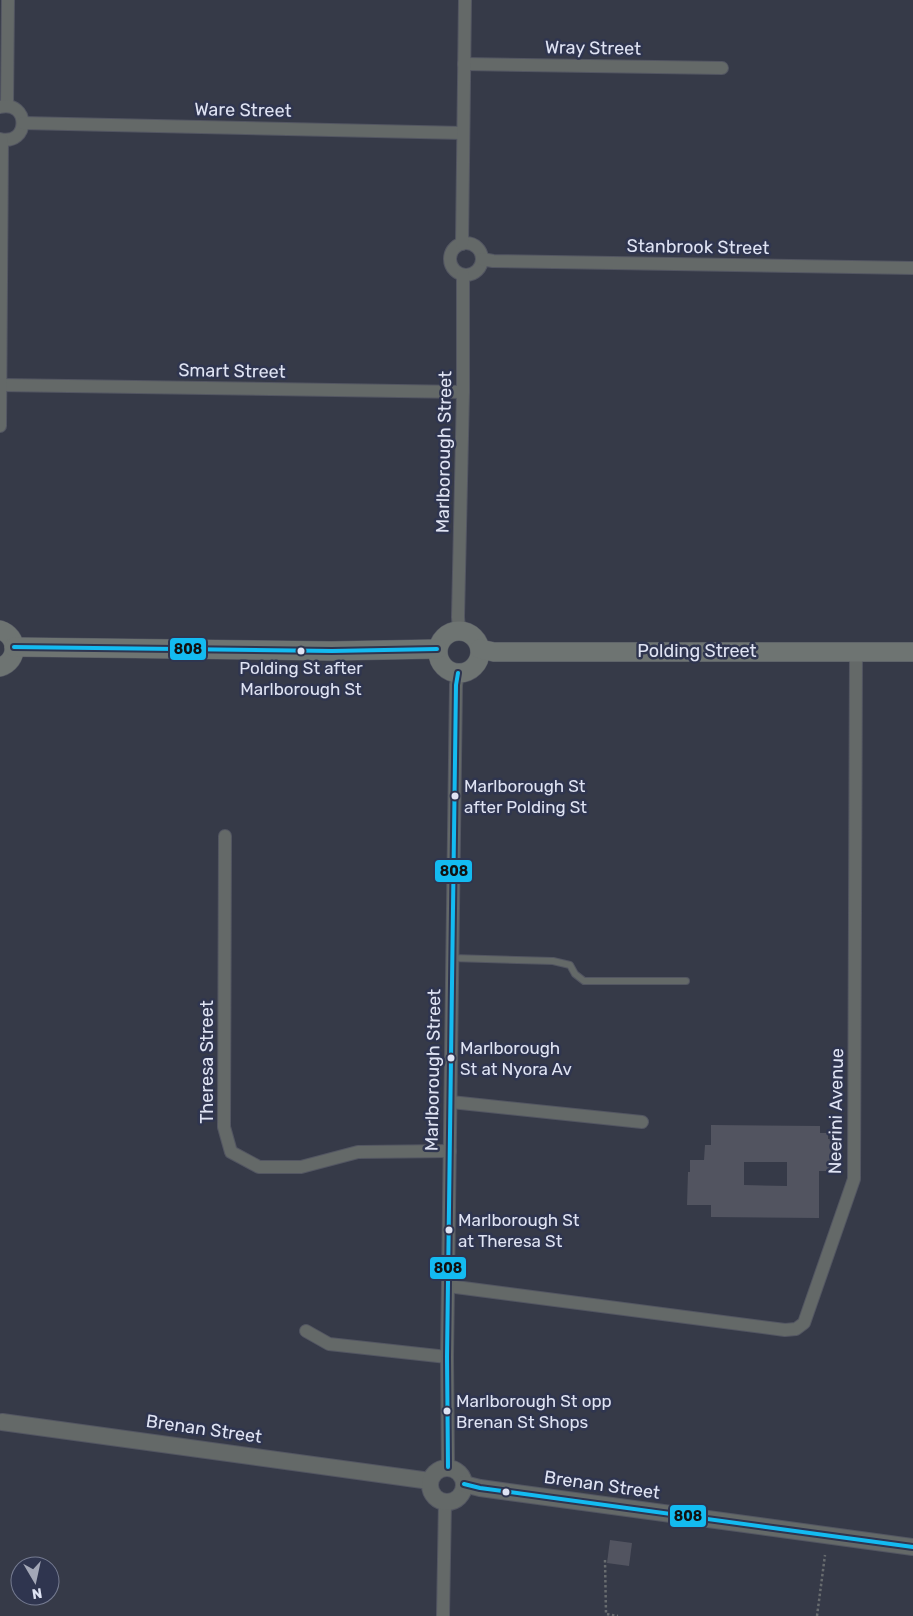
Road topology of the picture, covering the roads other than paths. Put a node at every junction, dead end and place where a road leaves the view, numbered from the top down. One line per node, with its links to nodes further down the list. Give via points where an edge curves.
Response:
1 (8, 0): 5 (street)
2 (465, 0): 3 (street)
3 (464, 64): 4 (street, Wray Street); 7 (street)
4 (722, 68)
5 (4, 106): 6 (street, via 18,110)
6 (23, 122): 7 (street, Ware Street); 8 (street, via 18,135)
7 (463, 133): 9 (street)
8 (1, 140): 13 (street)
9 (462, 244): 10 (street, via 475,246); 12 (street, via 453,250 450,260 454,270)
10 (482, 259): 11 (street, Stanbrook Street, via 503,262); 12 (street, via 476,272)
11 (913, 268)
12 (463, 275): 14 (street, Marlborough Street)
13 (0, 385): 14 (street, Smart Street); 15 (street)
14 (463, 392): 17 (street, Marlborough Street)
15 (0, 426)
16 (0, 630): 18 (main road, via 9,635)
17 (459, 630): 19 (main road, via 444,636); 20 (main road, via 473,636)
18 (14, 647): 19 (main road); 23 (main road, via 10,661)
19 (437, 649): 24 (main road, via 442,666)
20 (480, 650): 21 (main road, Polding Street); 24 (main road, via 475,666 467,672)
21 (856, 652): 22 (main road, Polding Street); 31 (street, Neerini Avenue, via 854,1179 804,1323 796,1329 785,1330)
22 (913, 652)
23 (0, 667)
24 (458, 673): 26 (street, Marlborough Street)
25 (224, 836): 30 (street, Theresa Street, via 224,1127 231,1152 259,1166 302,1167 358,1152)
26 (452, 958): 27 (lane, via 553,961 570,965 584,981); 28 (street, Marlborough Street)
27 (686, 981)
28 (451, 1102): 29 (street); 30 (street, Marlborough Street)
29 (642, 1122)
30 (450, 1151): 31 (street, Marlborough Street)
31 (448, 1286): 33 (street, Marlborough Street)
32 (306, 1331): 33 (street, via 329,1344)
33 (447, 1357): 35 (street, Marlborough Street)
34 (1, 1421): 36 (street, Brenan Street)
35 (448, 1467): 36 (street, via 435,1472); 37 (street, via 459,1473)
36 (430, 1481): 38 (street, via 434,1496)
37 (464, 1484): 38 (street, via 457,1498); 39 (street, Brenan Street)
38 (445, 1502): 40 (street)
39 (913, 1547)
40 (443, 1616)

